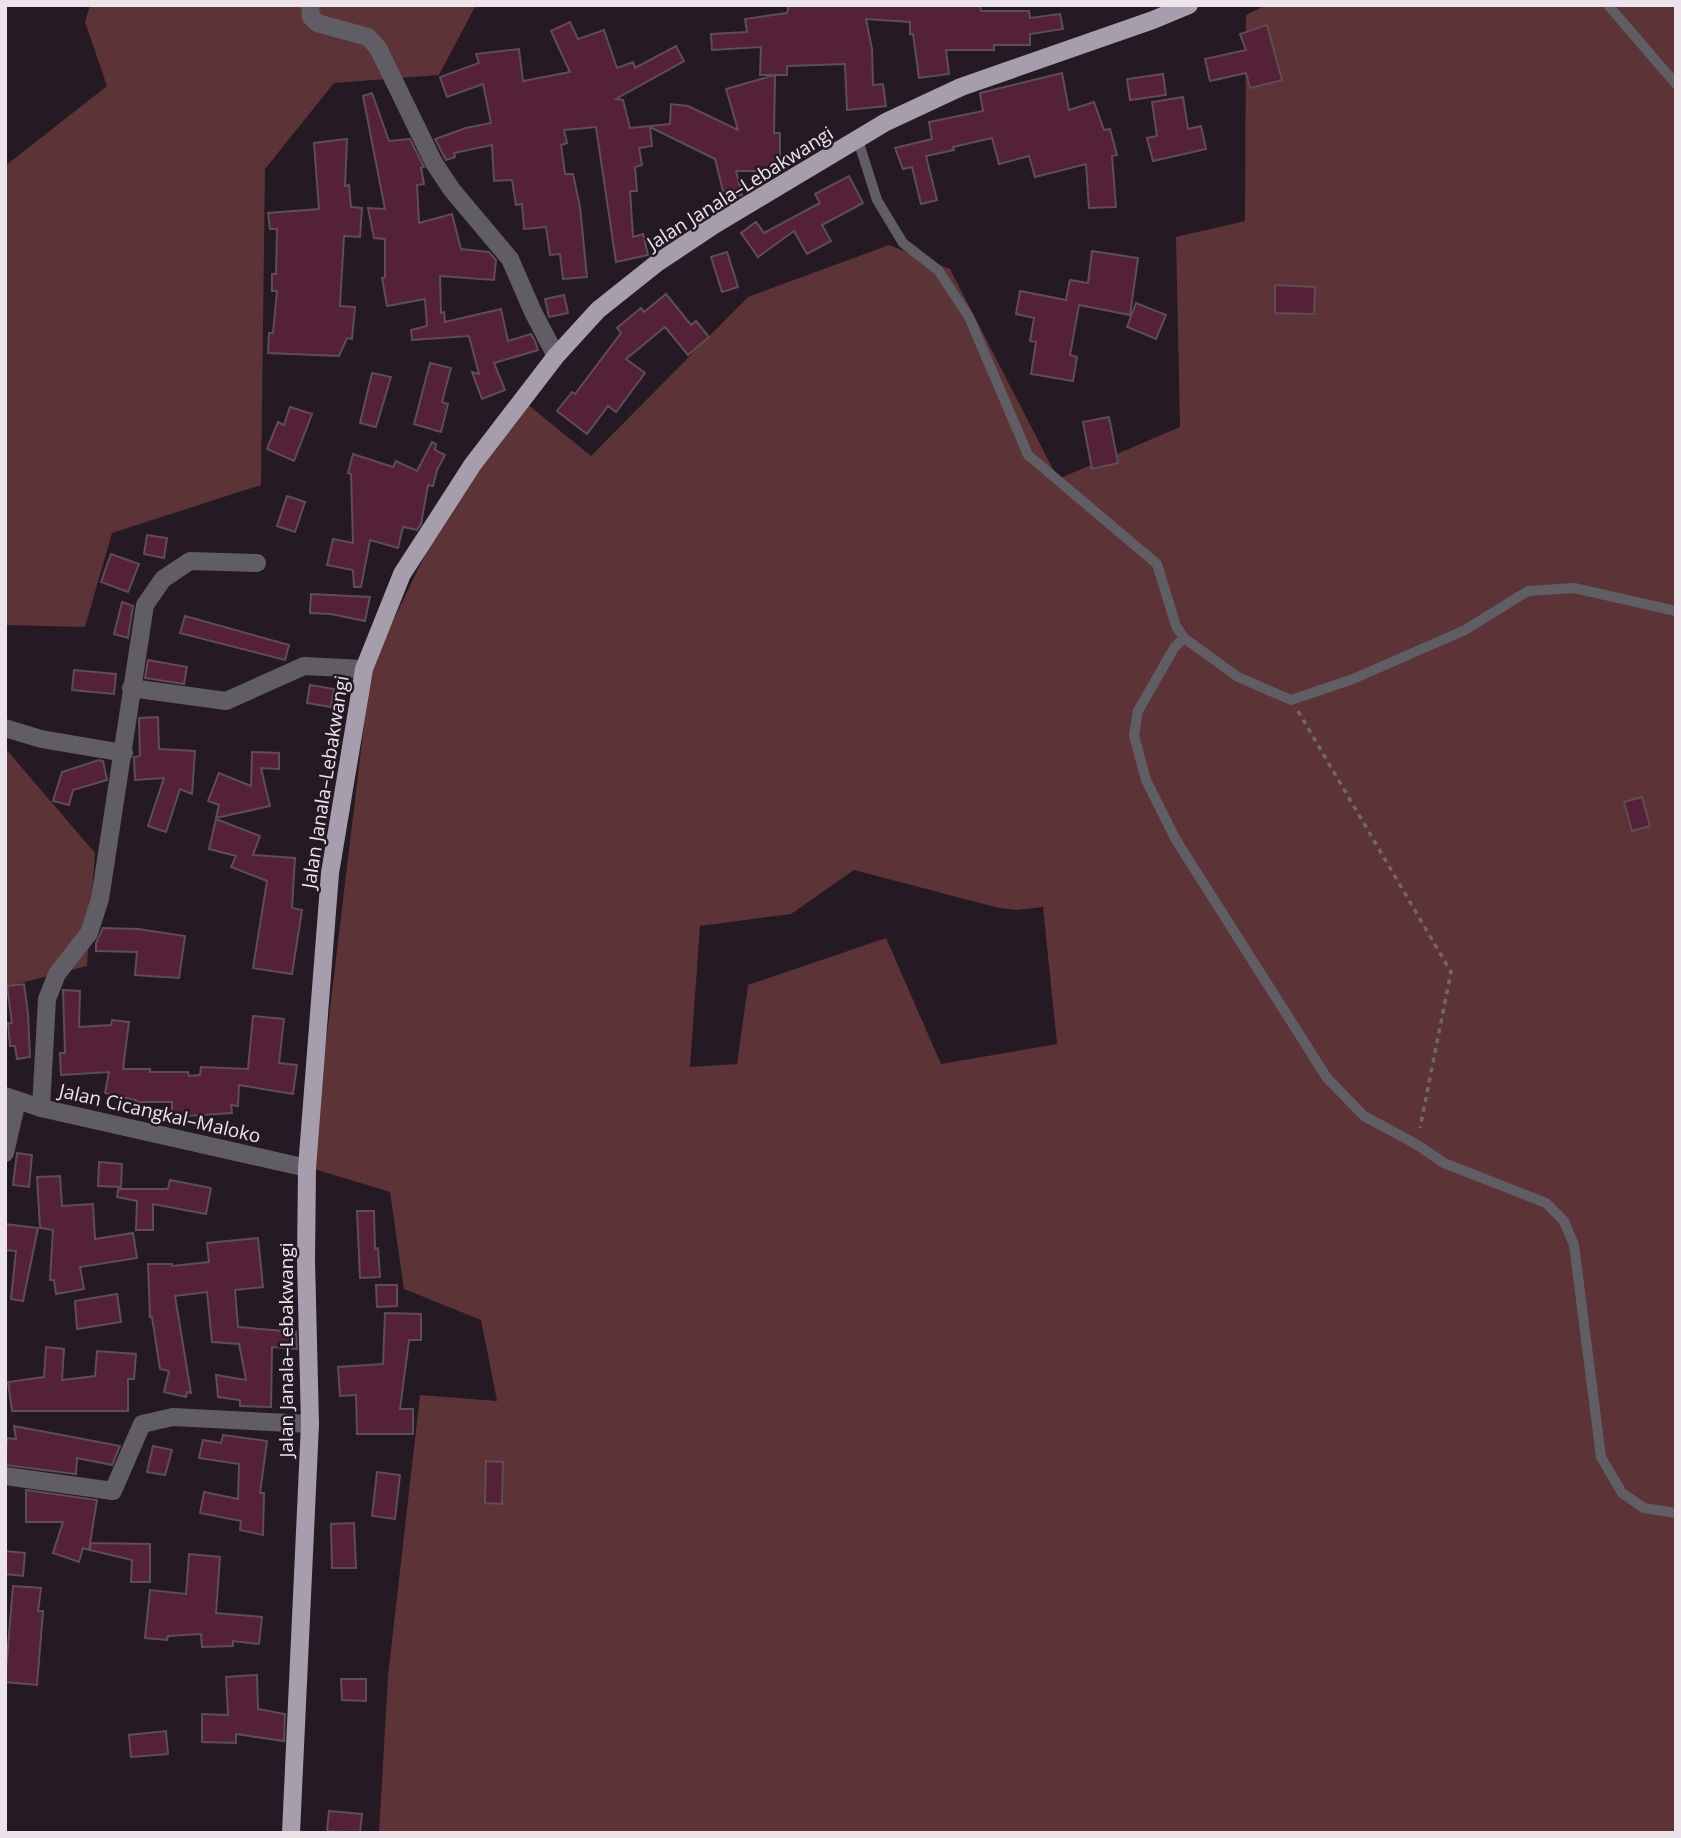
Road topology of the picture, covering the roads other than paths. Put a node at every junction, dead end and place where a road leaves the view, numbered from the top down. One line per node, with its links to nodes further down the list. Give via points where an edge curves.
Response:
1 (310, 5): 6 (street, via 317,23 368,37 378,48 434,163 510,260)
2 (1189, 5): 5 (main road, Jalan Janala–Lebakwangi, via 961,87)
3 (1608, 5): 4 (lane)
4 (1676, 84)
5 (858, 140): 6 (main road, Jalan Janala–Lebakwangi, via 657,263 598,310); 9 (lane, via 877,200 903,243 938,270 969,317 1028,455 1157,564)
6 (556, 356): 10 (main road, Jalan Janala–Lebakwangi, via 472,464 402,574)
7 (257, 563): 11 (street, via 190,561 163,579 145,605)
8 (1676, 611): 9 (lane, via 1574,588 1528,591 1465,630 1353,679 1291,700 1238,677)
9 (1184, 638): 20 (lane, via 1138,711 1134,735 1146,780 1176,840 1327,1079 1364,1116 1444,1163 1546,1203 1564,1221 1574,1245 1601,1457 1622,1493 1644,1508)
10 (364, 669): 11 (street, via 304,666 226,701); 17 (main road, Jalan Janala–Lebakwangi, via 330,873)
11 (131, 688): 13 (street)
12 (5, 728): 13 (street)
13 (124, 753): 15 (street, via 100,899 89,933 57,974 47,999)
14 (11, 1099): 15 (street, Jalan Cicangkal–Maloko); 16 (street)
15 (41, 1108): 17 (street, Jalan Cicangkal–Maloko)
16 (5, 1153)
17 (307, 1168): 18 (main road, Jalan Janala–Lebakwangi)
18 (310, 1424): 19 (street, via 173,1417 142,1424 113,1491); 21 (main road, Jalan Janala–Lebakwangi)
19 (5, 1476)
20 (1676, 1513)
21 (292, 1833)

